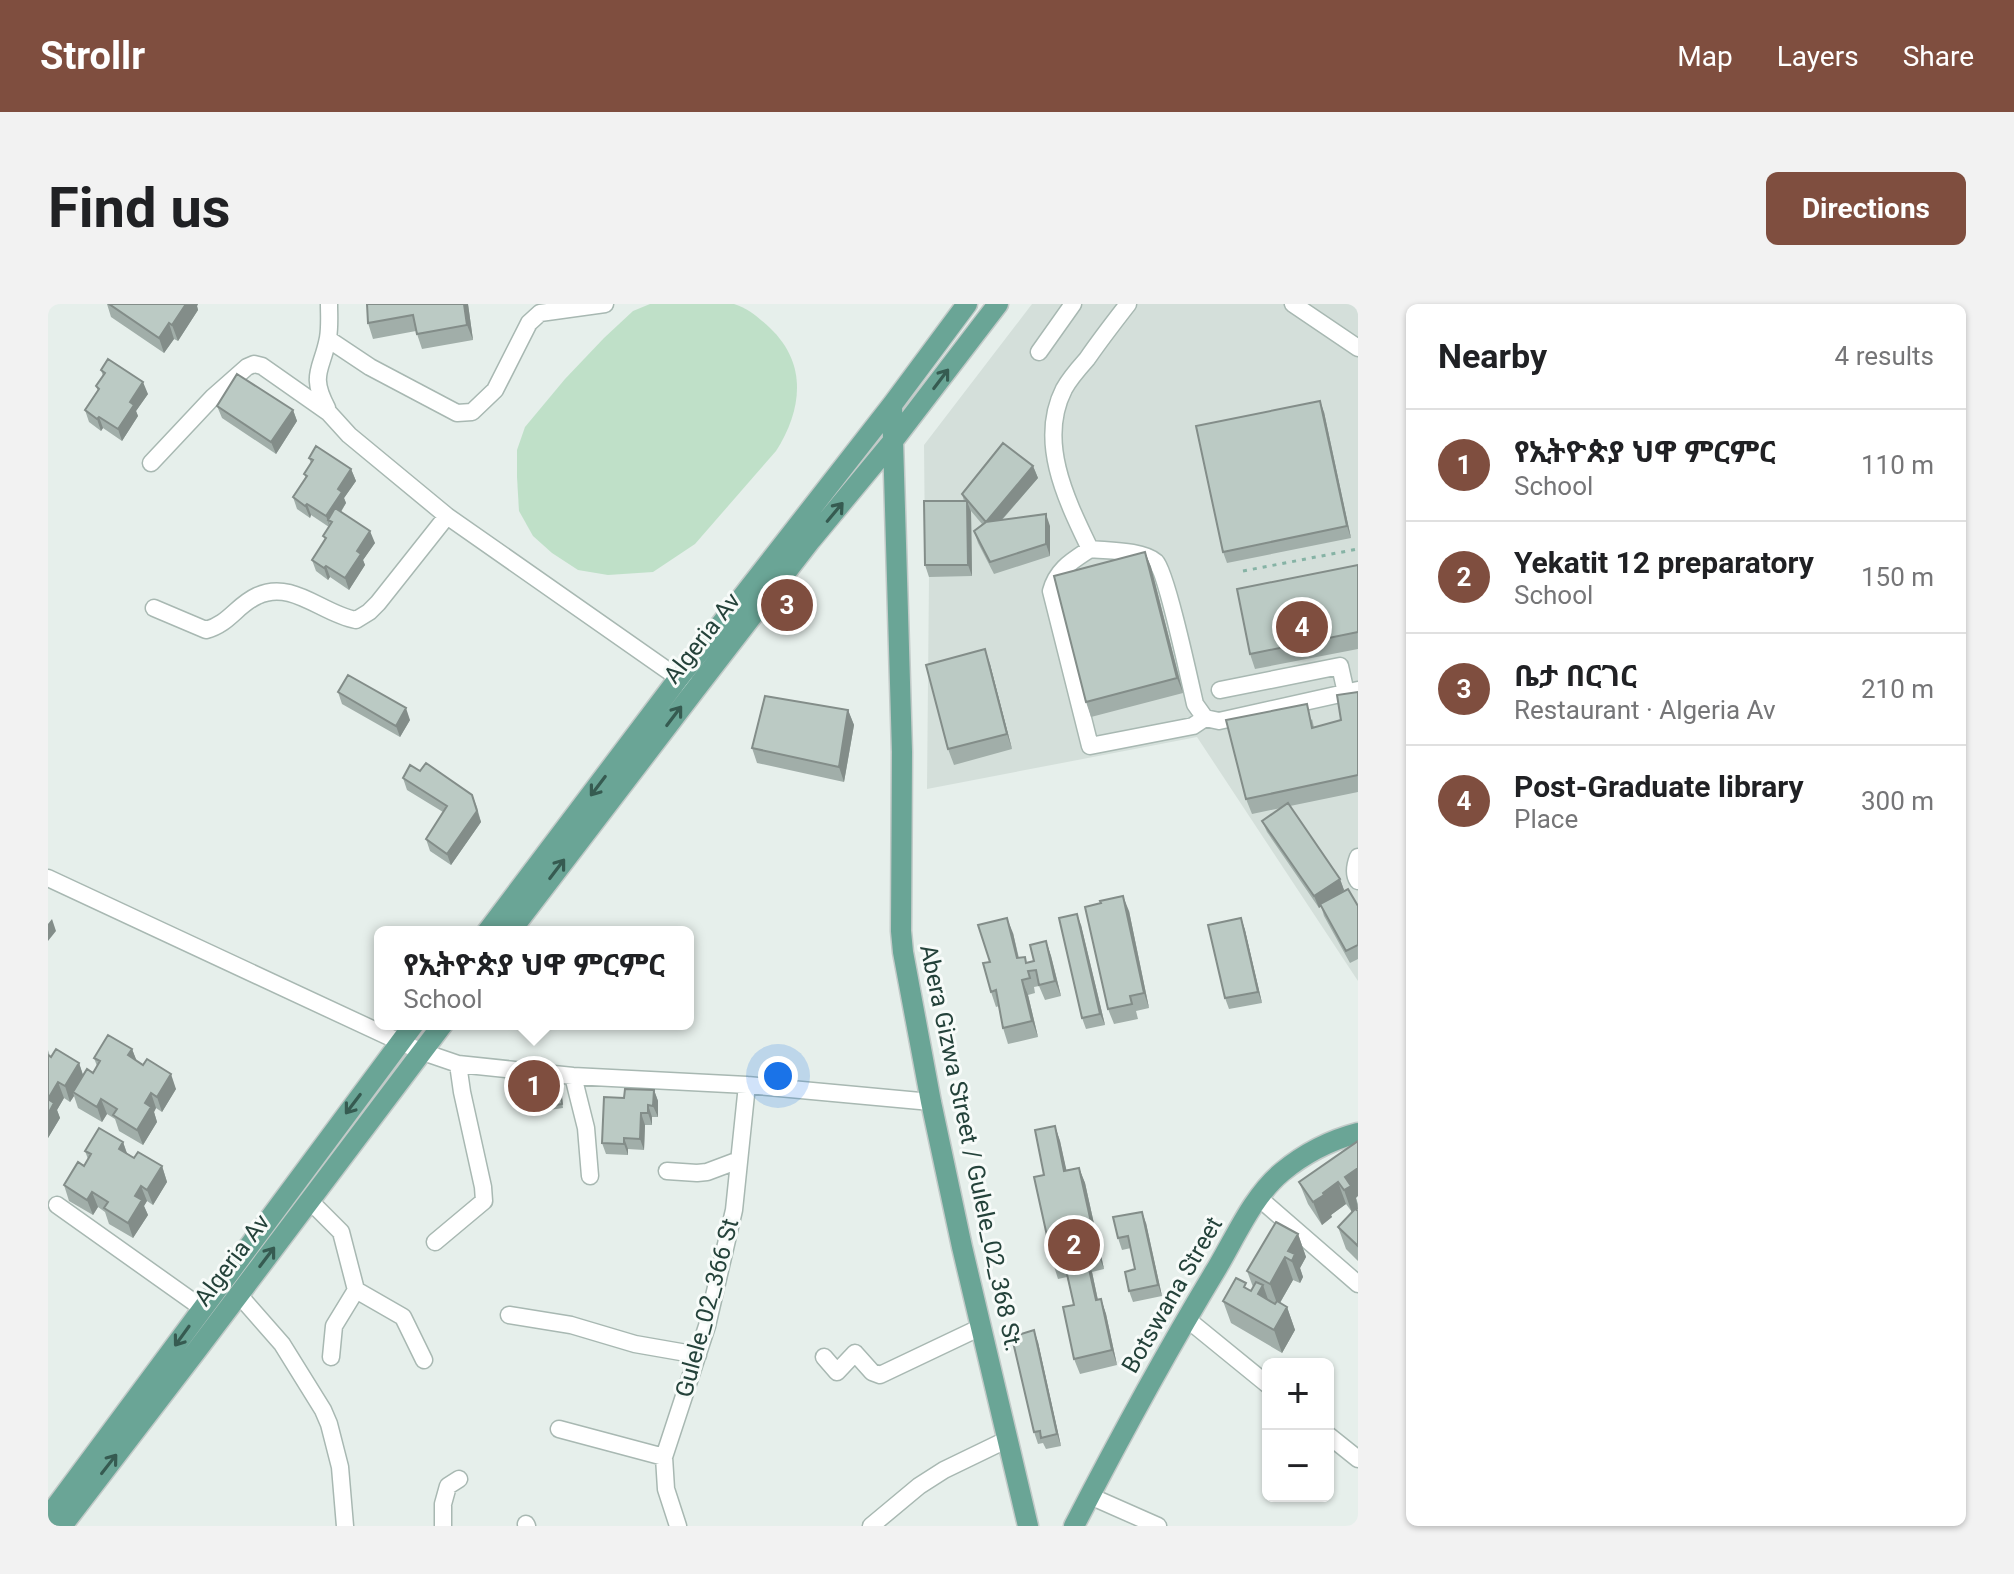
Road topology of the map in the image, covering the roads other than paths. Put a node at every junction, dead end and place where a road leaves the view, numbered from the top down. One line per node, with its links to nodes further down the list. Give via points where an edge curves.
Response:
1 (329, 304): 8 (street)
2 (605, 304): 8 (street, via 540,313 529,323 495,390 472,412 457,413)
3 (967, 304): 11 (main road, Algeria Av)
4 (998, 304): 13 (main road, Algeria Av, one-way to 4)
5 (1073, 304): 10 (street)
6 (1128, 304): 16 (street, via 1058,403 1057,471)
7 (1293, 304): 9 (street)
8 (328, 339): 12 (street, via 317,371)
9 (1358, 348)
10 (1039, 352)
11 (892, 405): 13 (main road, Abera Gizwa Street / Gulele_02_368 St.); 18 (main road, Algeria Av)
12 (329, 413): 14 (street, via 254,364 213,397); 15 (street)
13 (893, 441): 18 (main road, Algeria Av, one-way to 13); 36 (main road, Abera Gizwa Street / Gulele_02_368 St., via 901,931)
14 (151, 463)
15 (447, 516): 17 (street, via 378,603 356,620 283,590 253,598 228,620 206,630); 18 (street)
16 (1090, 549): 21 (street, via 1146,556 1158,563 1195,704); 21 (street, via 1062,569 1051,591 1090,746 1193,726)
17 (154, 608)
18 (686, 684): 25 (main road, Algeria Av, one-way to 25); 26 (main road, Algeria Av, one-way to 18)
19 (1220, 690): 20 (street, via 1340,666)
20 (1352, 692): 21 (street, via 1219,721)
21 (1205, 718)
22 (1358, 857): 24 (street)
23 (48, 878): 28 (street)
24 (1358, 881)
25 (492, 926)
26 (514, 926)
27 (374, 1030): 31 (street)
28 (374, 1030)
29 (409, 1030): 31 (main road, Algeria Av)
30 (439, 1030): 32 (main road, Algeria Av)
31 (400, 1042): 32 (street); 48 (main road, Algeria Av, one-way to 48)
32 (423, 1052): 33 (street); 42 (main road, Algeria Av)
33 (458, 1064): 34 (street); 44 (street, via 484,1201)
34 (573, 1076): 35 (street); 40 (street, via 586,1128)
35 (747, 1085): 36 (street); 38 (street, Gulele_02_366 St)
36 (931, 1102): 51 (main road, Abera Gizwa Street / Gulele_02_368 St.)
37 (1358, 1133): 41 (main road, Botswana Street, via 1308,1153)
38 (739, 1160): 39 (street, via 707,1172); 52 (street, Gulele_02_366 St, via 734,1210)
39 (667, 1171)
40 (590, 1176)
41 (1259, 1198): 45 (street); 50 (main road, Botswana Street)
42 (309, 1200): 46 (street, via 341,1232); 47 (main road, Algeria Av, one-way to 42)
43 (57, 1205): 48 (street)
44 (435, 1242)
45 (1358, 1284)
46 (356, 1290): 53 (street, via 334,1326); 55 (street, via 403,1317)
47 (239, 1295): 65 (main road, Algeria Av, one-way to 47); 66 (street, via 282,1344 323,1410 340,1467)
48 (202, 1308): 64 (main road, Algeria Av, one-way to 64)
49 (509, 1315): 52 (street)
50 (1187, 1319): 56 (street); 63 (main road, Botswana Street)
51 (981, 1327): 54 (street, via 880,1375 855,1353 837,1372); 58 (main road, Abera Gizwa Street / Gulele_02_368 St.)
52 (698, 1355): 60 (street, Gulele_02_366 St)
53 (331, 1357)
54 (824, 1357)
55 (424, 1360)
56 (1262, 1380)
57 (559, 1429): 60 (street)
58 (1006, 1440): 69 (street, via 919,1486); 70 (main road, Abera Gizwa Street / Gulele_02_368 St.)
59 (1334, 1440): 61 (street)
60 (664, 1457): 68 (street, Gulele_02_366 St, via 666,1489)
61 (1358, 1459)
62 (459, 1479): 67 (street, via 448,1486)
63 (1090, 1496): 71 (main road, Botswana Street); 72 (street)
64 (48, 1517)
65 (62, 1526)
66 (345, 1526)
67 (443, 1526)
68 (678, 1526)
69 (871, 1526)
70 (1028, 1526)
71 (1074, 1526)
72 (1158, 1526)

